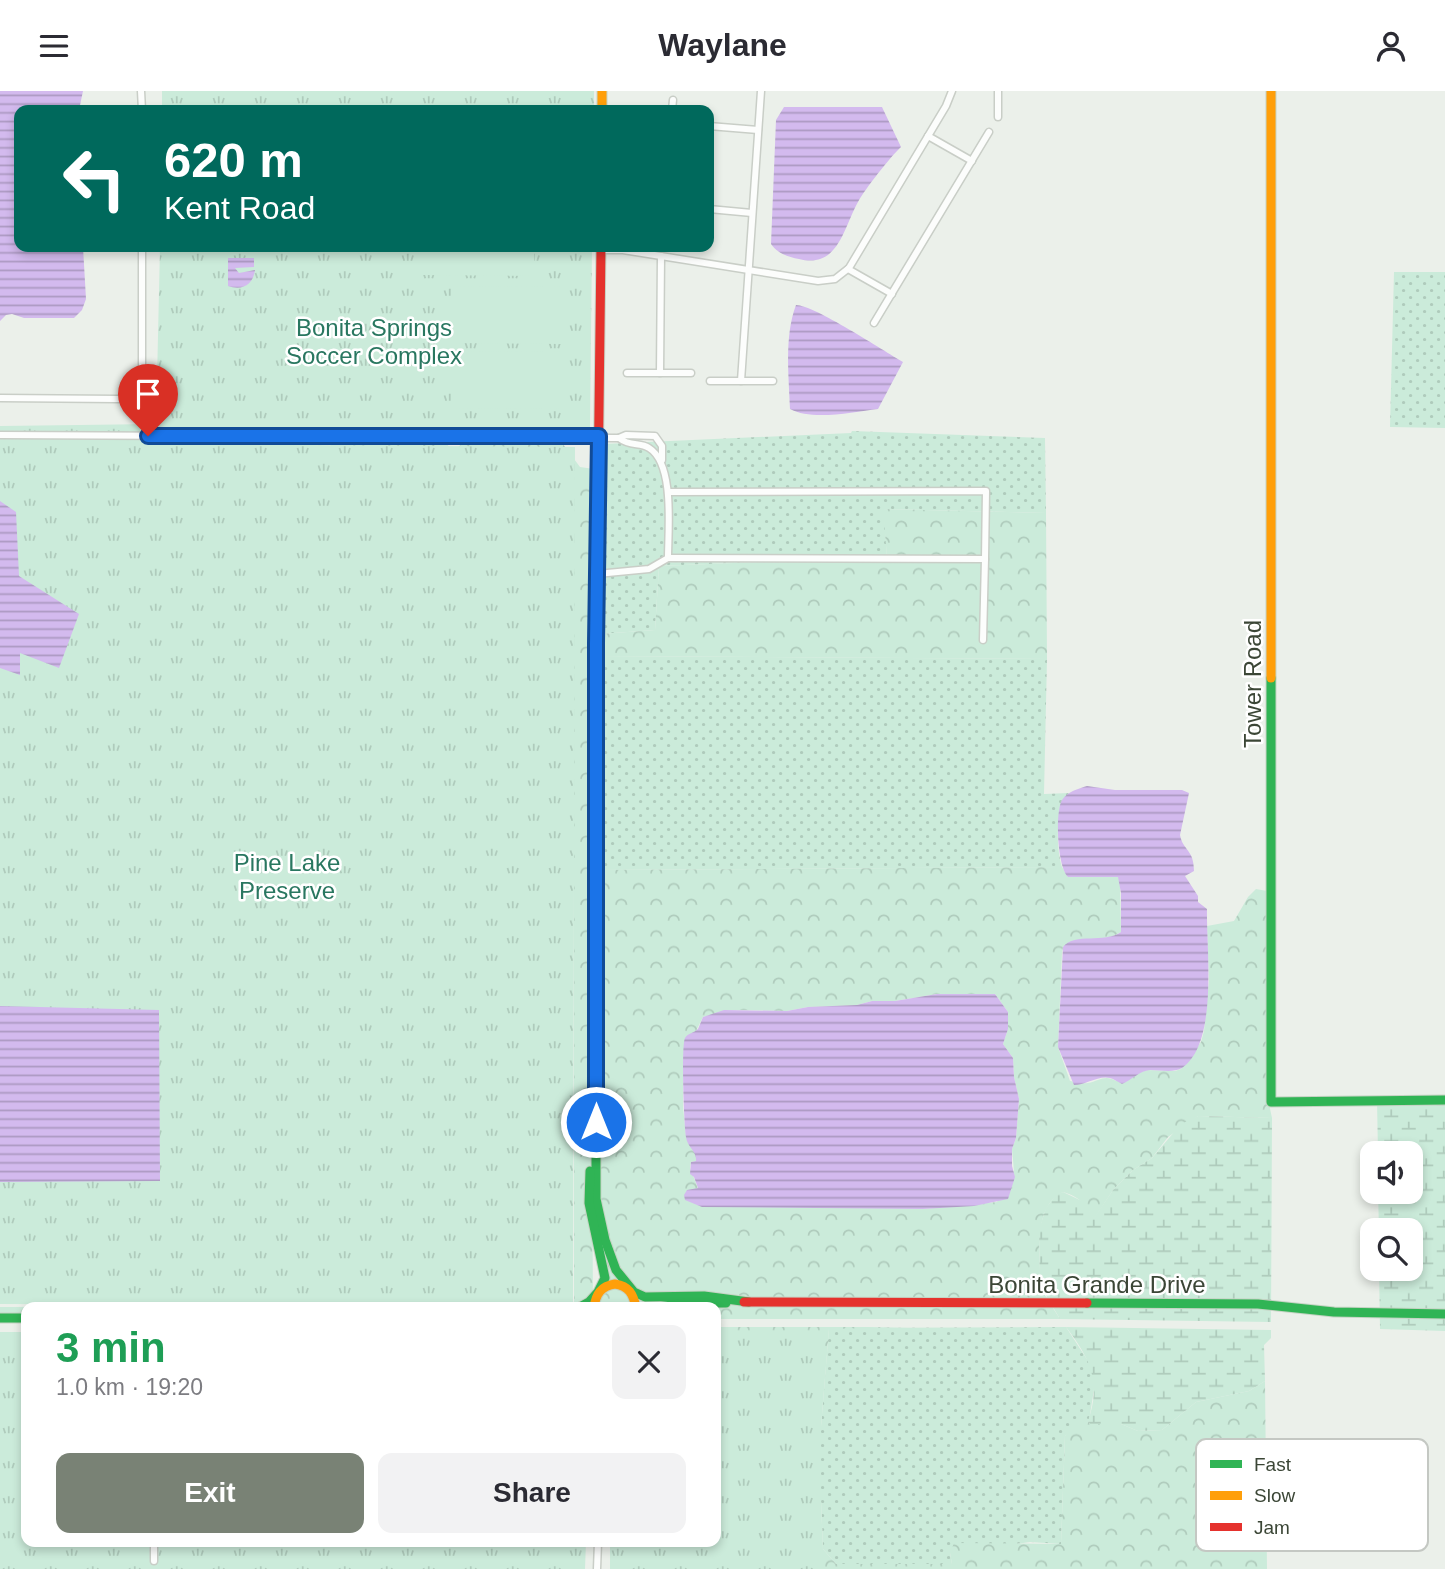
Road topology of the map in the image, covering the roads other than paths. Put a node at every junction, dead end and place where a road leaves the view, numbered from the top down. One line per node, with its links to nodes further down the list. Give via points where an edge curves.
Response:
1 (761, 91): 9 (street)
2 (952, 91): 11 (street)
3 (999, 91): 7 (street)
4 (1271, 91): 42 (street, Tower Road, via 1271,1102)
5 (673, 100): 6 (street)
6 (672, 105)
7 (998, 117)
8 (714, 126): 9 (street)
9 (758, 130): 14 (street)
10 (989, 132): 12 (street)
11 (928, 136): 12 (street); 19 (street)
12 (972, 161): 21 (street)
13 (714, 209): 14 (street)
14 (752, 213): 20 (street)
15 (142, 252): 29 (street, via 142,380 134,394 118,399)
16 (601, 252): 31 (street)
17 (631, 252): 18 (street)
18 (661, 256): 20 (street); 24 (street)
19 (848, 269): 20 (street, via 835,279 818,281); 21 (street)
20 (747, 270): 27 (street)
21 (892, 294): 22 (street)
22 (874, 323)
23 (626, 373): 24 (street)
24 (660, 373): 25 (street)
25 (691, 373)
26 (710, 381): 27 (street)
27 (741, 381): 28 (street)
28 (773, 381)
29 (0, 398)
30 (0, 435): 31 (street)
31 (599, 436): 32 (street); 39 (street)
32 (619, 437): 33 (street, via 655,436); 34 (street)
33 (662, 444): 34 (street); 35 (street)
34 (653, 452): 35 (street)
35 (662, 460): 36 (street)
36 (668, 492): 37 (street); 38 (street, via 986,491)
37 (668, 558): 38 (street); 39 (street, via 649,569)
38 (985, 559): 40 (street)
39 (597, 574): 41 (street)
40 (983, 640)
41 (596, 1096): 43 (street, via 598,1217 614,1264); 44 (street, via 590,1203 605,1271)
42 (1445, 1100)
43 (629, 1289): 44 (street, Bonita Grande Drive, via 613,1284); 47 (street); 48 (street, Bonita Grande Drive, via 644,1297 705,1296)
44 (598, 1292): 45 (street); 46 (street)
45 (589, 1302)
46 (595, 1302)
47 (635, 1302)
48 (749, 1302): 49 (street, Bonita Grande Drive); 50 (street, Bonita Grande Drive, via 1258,1304 1334,1312)
49 (721, 1303)
50 (1445, 1314)
51 (0, 1318): 52 (street)
52 (21, 1318)
53 (154, 1547): 55 (street)
54 (597, 1547): 56 (street)
55 (153, 1561)
56 (597, 1569)

